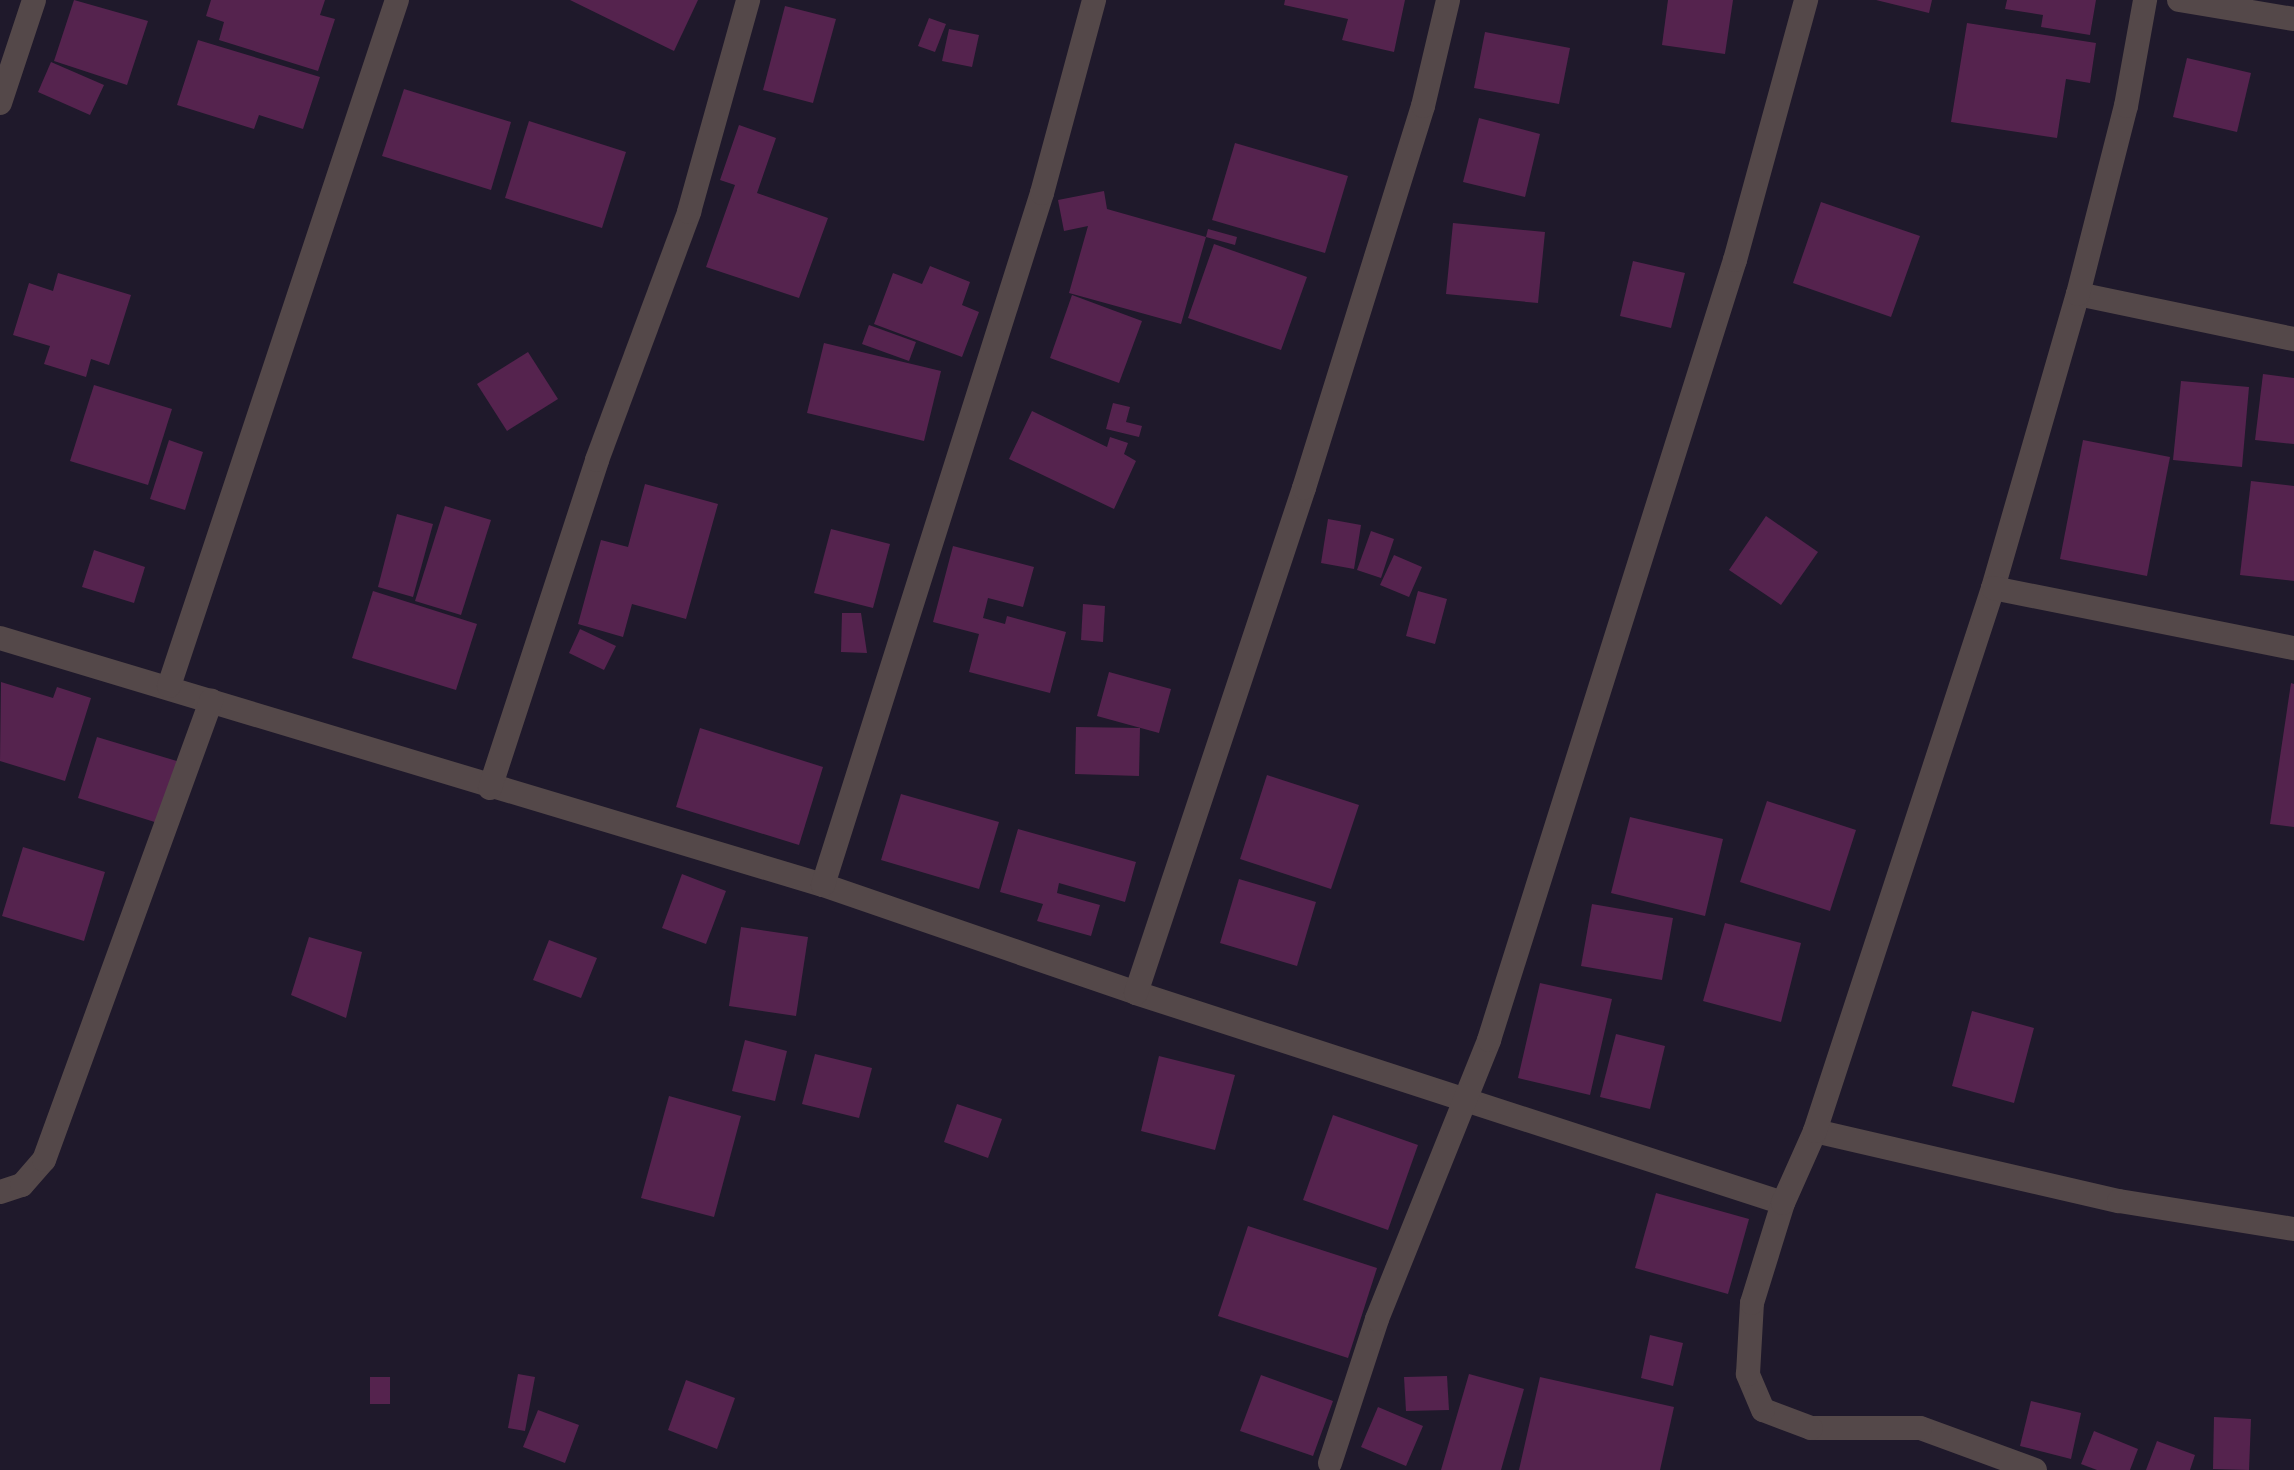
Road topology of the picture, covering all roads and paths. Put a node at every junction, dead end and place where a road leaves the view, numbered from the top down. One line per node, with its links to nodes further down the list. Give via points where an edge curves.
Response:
1 (34, 0): 10 (street)
2 (397, 0): 16 (street)
3 (748, 0): 18 (street, via 689,212 597,460)
4 (1094, 0): 19 (street, via 1042,193)
5 (1448, 0): 20 (street, via 1423,106 1304,488)
6 (1806, 0): 21 (street, via 1735,260)
7 (2145, 0): 11 (street, via 2126,106)
8 (2179, 0): 9 (street)
9 (2294, 19)
10 (0, 103)
11 (2078, 294): 12 (street); 13 (street)
12 (2294, 339)
13 (1993, 588): 15 (street); 22 (street)
14 (0, 638): 16 (street)
15 (2294, 648)
16 (169, 686): 17 (street)
17 (211, 700): 18 (street); 23 (street, via 44,1160 22,1185)
18 (490, 788): 19 (street)
19 (823, 885): 20 (street)
20 (1136, 993): 21 (street)
21 (1467, 1098): 24 (street); 26 (street, via 1377,1319)
22 (1815, 1131): 24 (street); 25 (street, via 2119,1201)
23 (0, 1192)
24 (1783, 1203): 27 (street, via 1752,1303 1748,1374 1763,1410 1811,1428 1920,1428)
25 (2294, 1229)
26 (1330, 1463)
27 (2035, 1470)

